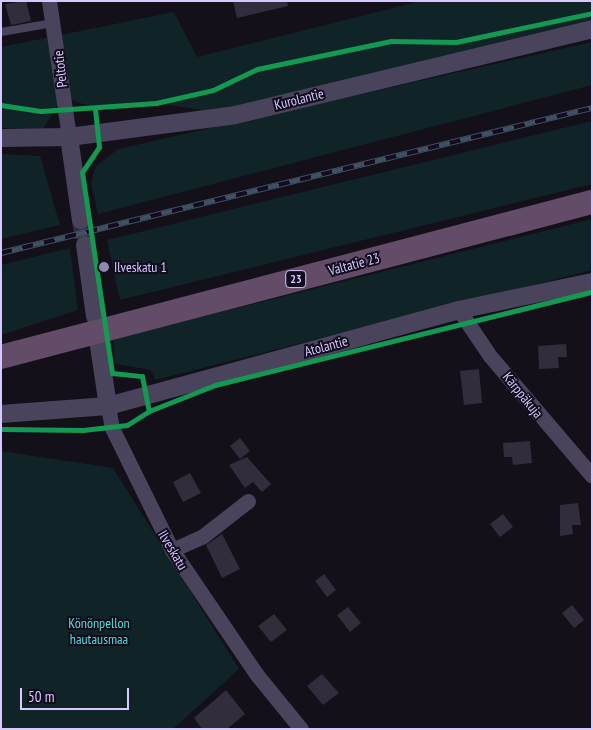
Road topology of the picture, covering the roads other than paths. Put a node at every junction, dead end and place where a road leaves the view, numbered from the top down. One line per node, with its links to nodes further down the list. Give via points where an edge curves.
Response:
1 (49, 1): 2 (street, Peltotie)
2 (55, 22): 4 (lane); 5 (street, Peltotie)
3 (592, 29): 5 (street, Kurolantie, via 235,115)
4 (1, 32)
5 (69, 137): 6 (street, Kurolantie); 8 (street)
6 (1, 138)
7 (592, 202): 14 (highway, Valtatie 23 / 23)
8 (81, 220)
9 (85, 245): 12 (street)
10 (592, 282): 11 (street, Atolantie)
11 (460, 310): 15 (street, Atolantie); 17 (street, Kärppäkuja, via 490,356)
12 (94, 316)
13 (98, 346): 15 (street, Ilveskatu)
14 (1, 357)
15 (108, 406): 16 (street, Atolantie); 19 (street, Ilveskatu, via 112,428)
16 (1, 414)
17 (592, 476)
18 (248, 500): 19 (street, via 203,536)
19 (172, 550): 20 (street, Ilveskatu, via 257,675)
20 (301, 729)

